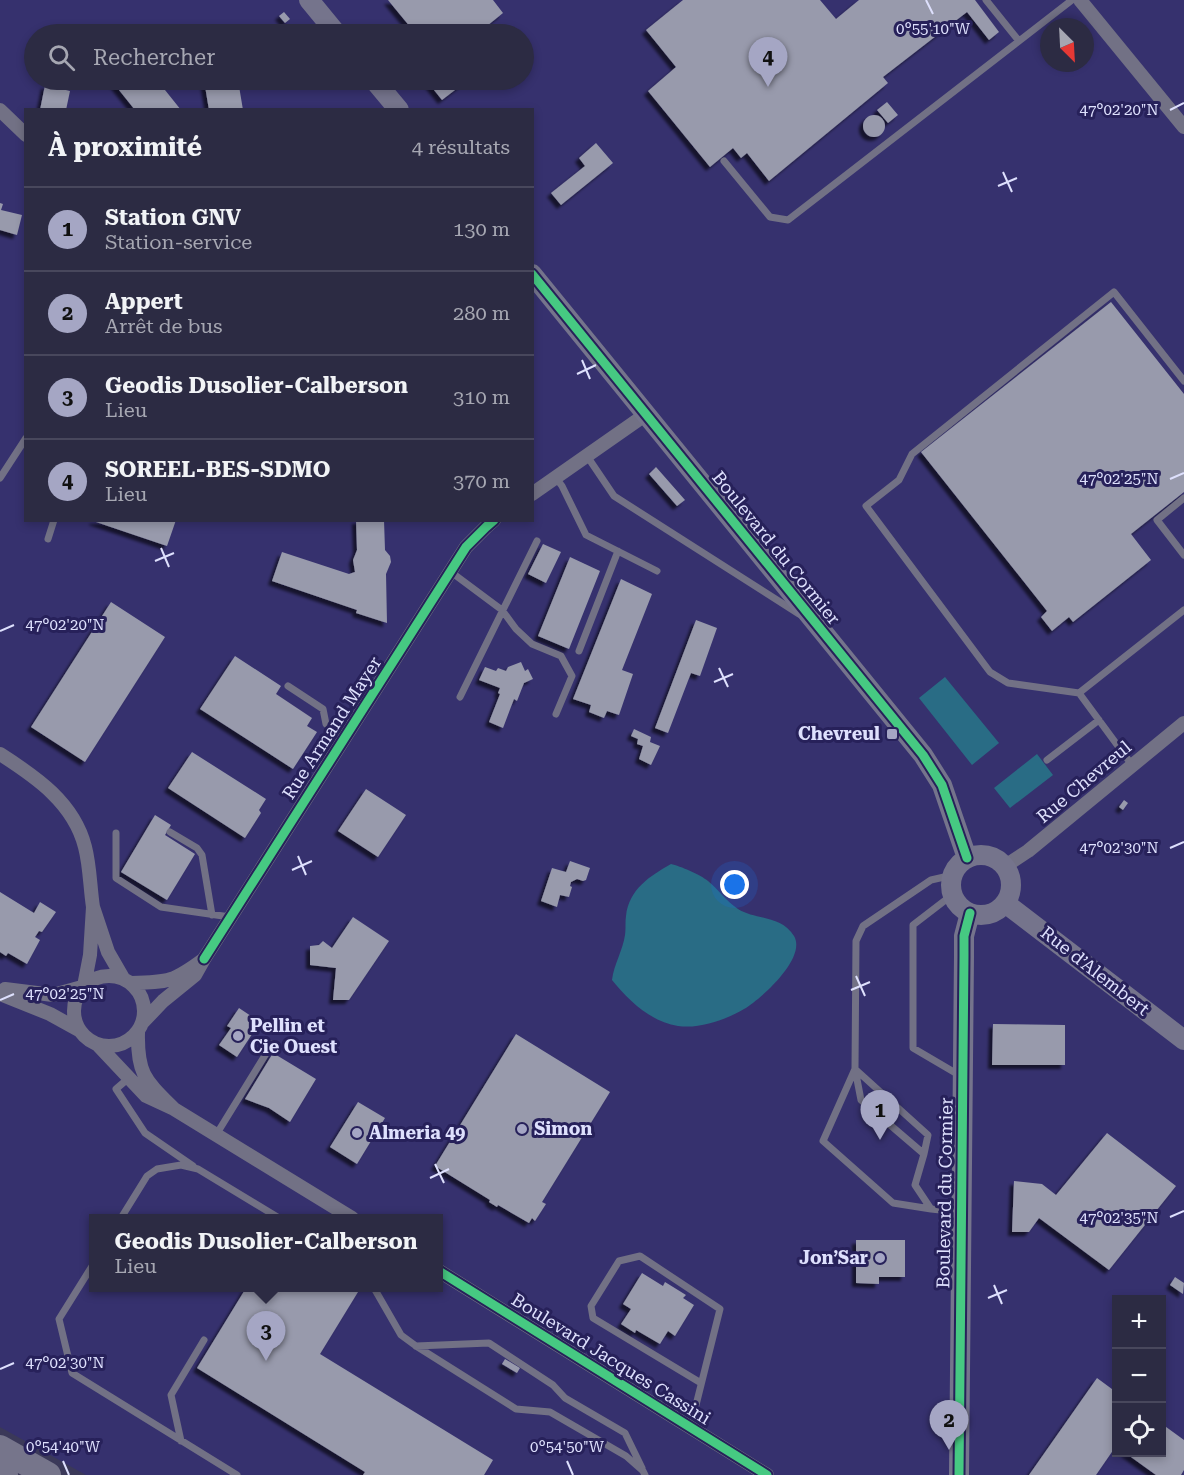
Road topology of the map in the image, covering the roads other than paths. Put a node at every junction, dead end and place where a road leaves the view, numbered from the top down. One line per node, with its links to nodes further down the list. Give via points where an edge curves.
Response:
1 (309, 0): 5 (street)
2 (986, 0): 6 (lane)
3 (1072, 0): 6 (lane)
4 (1080, 0): 10 (street)
5 (329, 24)
6 (1019, 41): 12 (lane, via 788,220 770,217)
7 (382, 90): 8 (street)
8 (397, 108)
9 (0, 110): 11 (street)
10 (1184, 127)
11 (24, 133)
12 (724, 161)
13 (534, 276): 15 (street, Boulevard du Cormier)
14 (1184, 381): 35 (lane, via 1114,292 912,454 899,480 866,506 990,672 1008,683)
15 (645, 414): 17 (street); 32 (street, Boulevard du Cormier)
16 (24, 441): 18 (lane)
17 (587, 456): 19 (street); 32 (lane, via 614,496)
18 (0, 478)
19 (556, 478): 20 (street); 26 (lane, via 586,535)
20 (534, 493)
21 (1184, 498): 27 (lane, via 1157,520)
22 (53, 522): 24 (lane)
23 (492, 522): 28 (street, Rue Armand Mayer, via 466,548)
24 (48, 540)
25 (537, 541): 30 (lane)
26 (618, 551): 29 (lane); 33 (lane)
27 (1184, 555)
28 (451, 572): 30 (lane); 40 (street, Rue Armand Mayer)
29 (657, 572)
30 (502, 610): 36 (lane); 37 (lane, via 532,644 561,656 572,676)
31 (1184, 610): 35 (lane)
32 (821, 628): 46 (street, Boulevard du Cormier, via 923,755 942,785)
33 (579, 651)
34 (288, 687): 40 (lane, via 322,709 326,724)
35 (1079, 693): 38 (lane)
36 (460, 697)
37 (556, 714)
38 (1099, 720): 42 (lane); 43 (lane)
39 (1184, 723): 43 (street, Rue Chevreul)
40 (346, 736): 54 (street, Rue Armand Mayer)
41 (0, 754): 51 (street, via 48,788 72,814 85,846)
42 (1047, 760)
43 (1132, 765): 47 (street, Rue Chevreul)
44 (170, 832): 53 (lane, via 202,855)
45 (116, 833): 53 (lane, via 116,879 161,907)
46 (967, 858): 47 (street, via 987,856); 48 (street)
47 (1005, 866): 50 (street, via 1011,885)
48 (953, 875): 49 (street); 65 (lane, via 931,880 863,926 856,941)
49 (952, 896): 52 (street); 67 (lane, via 913,925 914,1048)
50 (1005, 903): 52 (street, via 989,914); 62 (street, Rue d’Alembert)
51 (93, 907): 56 (street, via 108,952); 57 (street, via 90,955)
52 (969, 913): 67 (street, Boulevard du Cormier, via 964,936)
53 (212, 915): 54 (lane)
54 (230, 917): 55 (street, Rue Armand Mayer)
55 (204, 959): 56 (street, Rue Armand Mayer, via 165,982); 60 (street, Rue Armand Mayer, via 195,975 163,1001)
56 (127, 981): 57 (street, via 103,976); 60 (street, via 143,1001)
57 (83, 986): 58 (street, via 53,994); 61 (street, via 73,1008)
58 (0, 988)
59 (0, 994): 61 (street)
60 (140, 1027): 63 (street, via 119,1045); 68 (street, via 137,1058 144,1075)
61 (79, 1030): 63 (street)
62 (1184, 1040)
63 (97, 1044): 66 (street)
64 (272, 1044): 69 (lane)
65 (855, 1069): 70 (lane, via 861,1100); 70 (lane, via 928,1134); 72 (lane, via 823,1141 893,1203)
66 (130, 1077): 68 (street, via 146,1096); 71 (lane, via 116,1089 146,1133)
67 (963, 1077): 73 (street, Boulevard du Cormier)
68 (174, 1109): 69 (street)
69 (216, 1135): 76 (street)
70 (924, 1154): 72 (lane, via 915,1185)
71 (198, 1169): 74 (lane, via 181,1165 157,1169 147,1176); 75 (lane)
72 (931, 1209): 73 (lane)
73 (961, 1213): 92 (street, Boulevard du Cormier)
74 (123, 1214)
75 (272, 1214)
76 (345, 1214)
77 (89, 1270): 84 (lane, via 59,1320 72,1373)
78 (443, 1274): 83 (street, Boulevard Jacques Cassini)
79 (377, 1292): 81 (lane, via 401,1335)
80 (204, 1340): 84 (lane, via 171,1395)
81 (416, 1346): 87 (lane, via 516,1409 550,1412 626,1456); 87 (lane, via 489,1343 553,1385 565,1398 625,1433)
82 (701, 1383): 82 (lane, via 720,1309 640,1256 620,1261 591,1306 593,1318); 83 (lane)
83 (687, 1426): 91 (street, Boulevard Jacques Cassini)
84 (181, 1441): 90 (lane)
85 (0, 1448): 89 (highway)
86 (0, 1472): 88 (highway)
87 (644, 1473)
88 (5, 1475)
89 (48, 1475)
90 (237, 1475)
91 (767, 1475)
92 (959, 1475)

